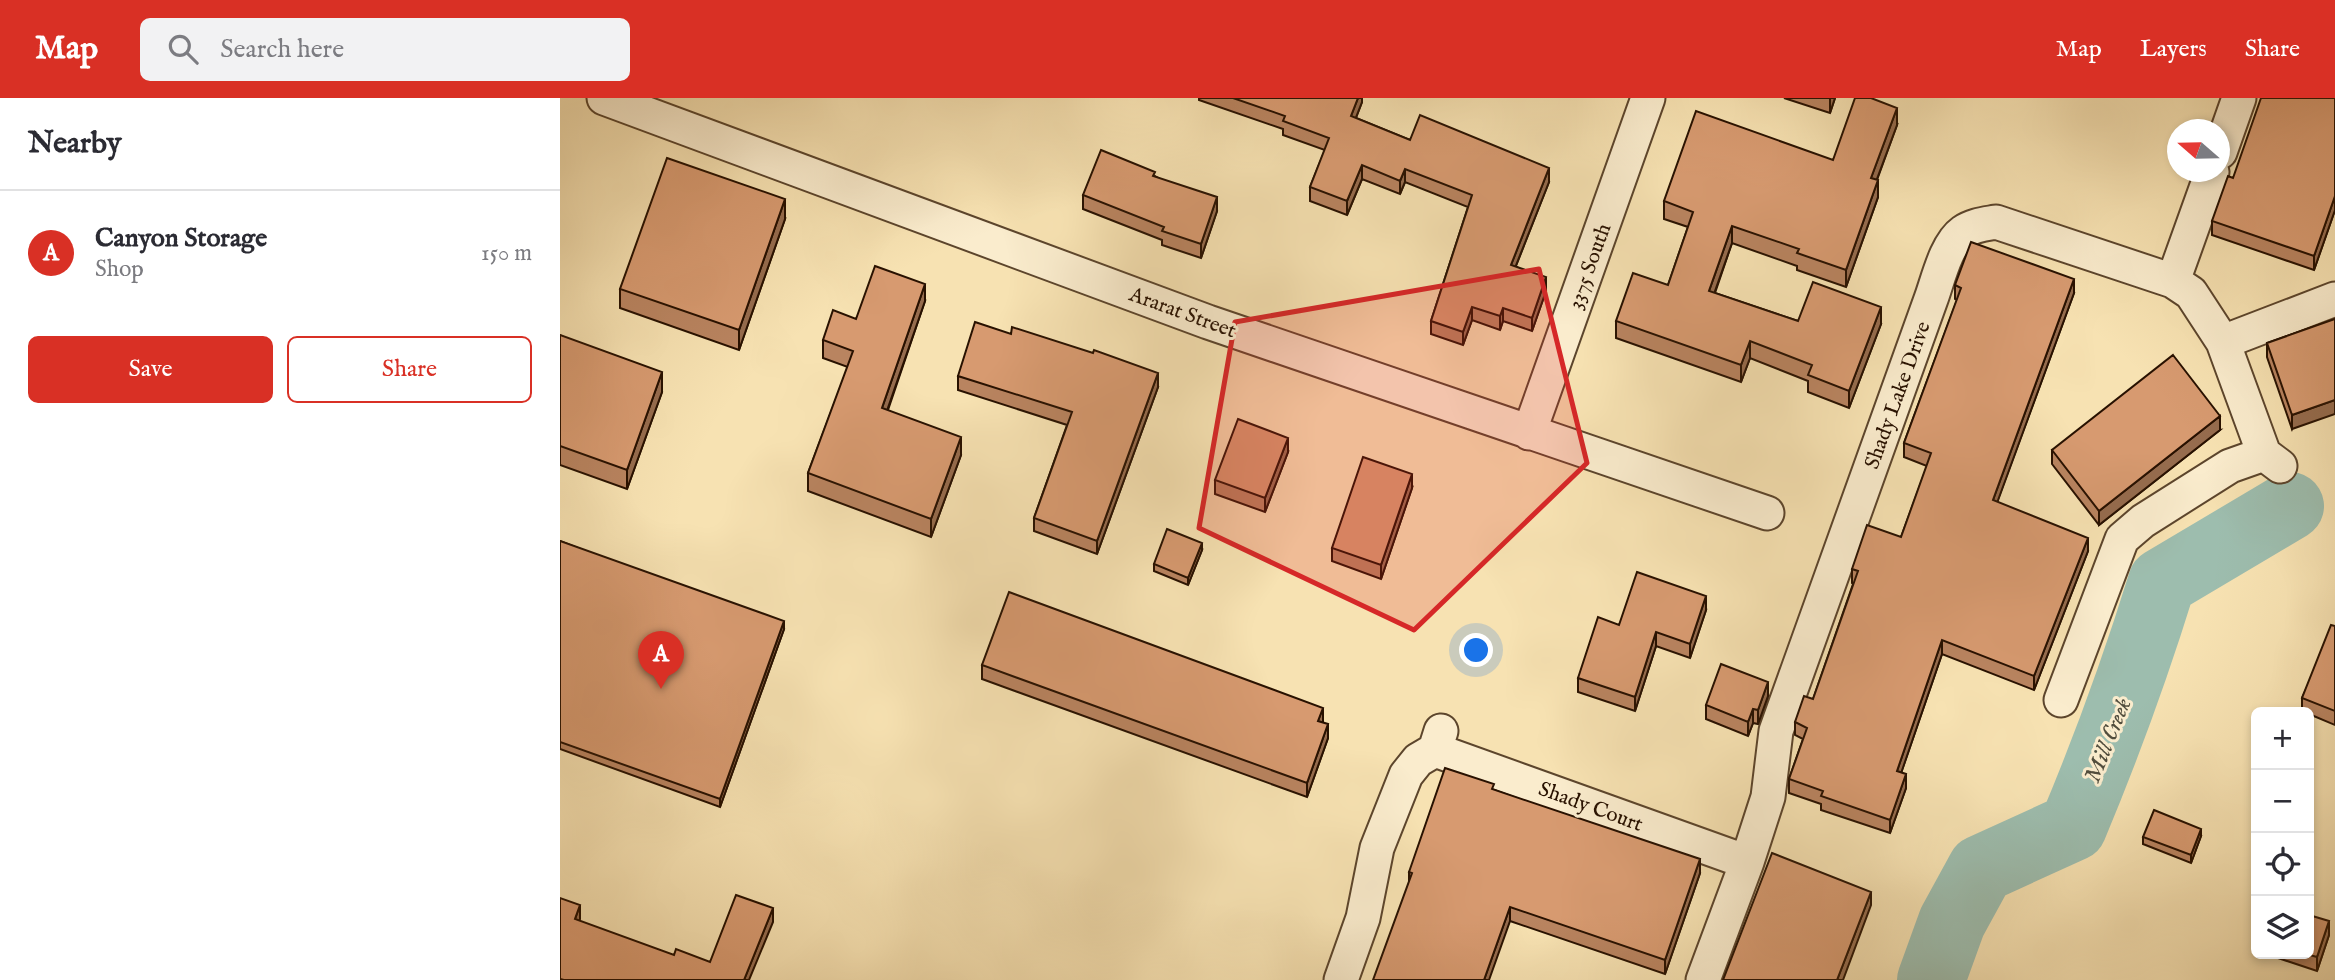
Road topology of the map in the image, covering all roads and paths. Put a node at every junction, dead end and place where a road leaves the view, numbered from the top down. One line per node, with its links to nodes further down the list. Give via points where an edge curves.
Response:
1 (604, 98): 9 (street, Ararat Street, via 1208,321)
2 (2239, 98): 4 (street)
3 (1646, 99): 9 (street, 3375 South)
4 (2230, 124)
5 (2208, 182): 6 (street)
6 (2173, 281): 8 (street, Shady Lake Drive, via 2191,293); 12 (street, Shady Lake Drive, via 1996,222 1975,226 1951,245 1776,731 1768,797)
7 (2335, 299): 8 (street)
8 (2223, 342): 11 (street, Shady Lake Drive, via 2272,460 2230,466 2122,539)
9 (1529, 433): 10 (street, Ararat Street)
10 (1767, 513)
11 (2061, 700)
12 (1747, 862): 13 (street, Shady Court, via 1438,739 1406,775 1377,848 1363,918); 14 (street, Shady Lake Drive)
13 (1341, 980)
14 (1703, 980)

